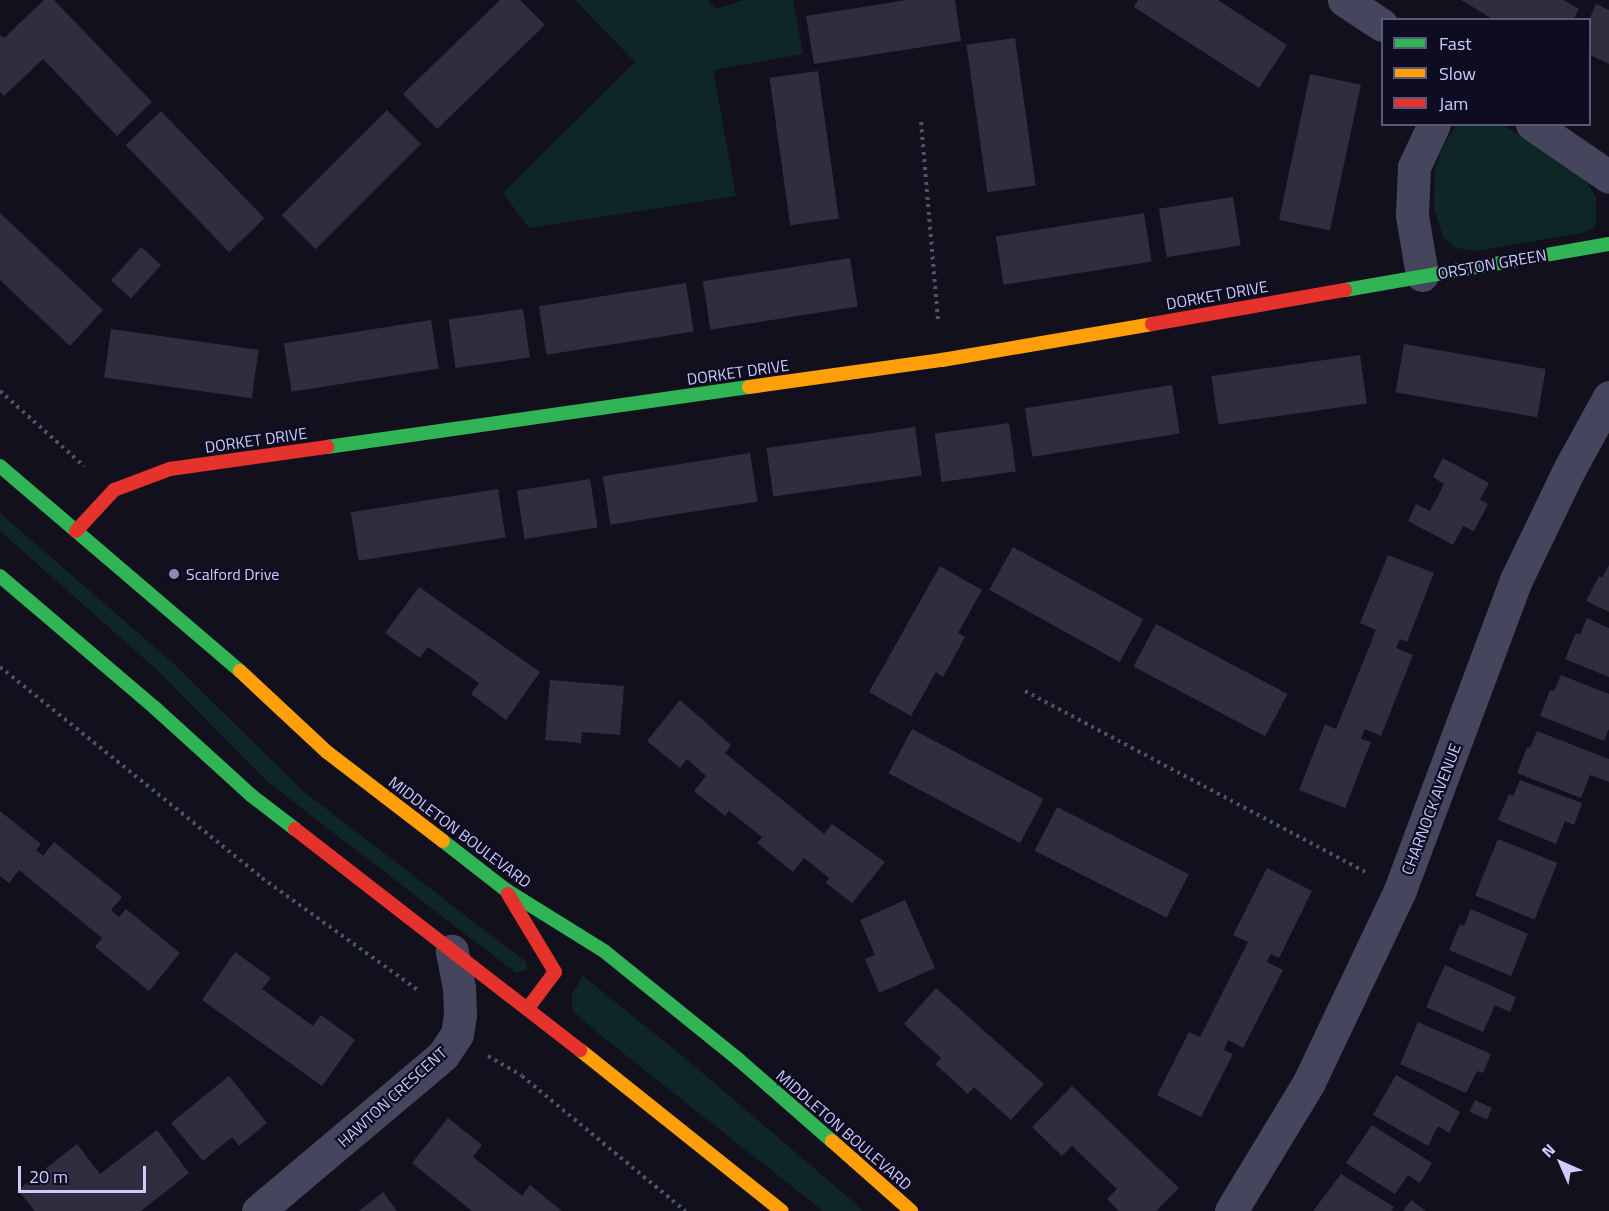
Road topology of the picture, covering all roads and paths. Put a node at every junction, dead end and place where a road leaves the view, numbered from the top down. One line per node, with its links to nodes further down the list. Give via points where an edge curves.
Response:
1 (1344, 0): 2 (street)
2 (1381, 24)
3 (921, 122): 9 (path)
4 (1433, 126): 8 (street, ORSTON GREEN, via 1414,167 1412,215)
5 (1535, 126): 6 (street)
6 (1609, 177)
7 (1609, 244): 8 (main road, ORSTON GREEN)
8 (1422, 275): 9 (main road, DORKET DRIVE)
9 (942, 360): 14 (main road, DORKET DRIVE, via 170,469 114,490)
10 (0, 391): 12 (path)
11 (1609, 397): 19 (street, CHARNOCK AVENUE, via 1516,580)
12 (77, 461)
13 (0, 466): 14 (main road, MIDDLETON BOULEVARD)
14 (76, 531): 18 (main road, MIDDLETON BOULEVARD, via 219,652 327,752)
15 (0, 576): 20 (main road, via 252,796)
16 (0, 667): 21 (path, via 262,878)
17 (1025, 691): 19 (path)
18 (506, 890): 22 (main road, via 555,972); 27 (main road, MIDDLETON BOULEVARD, via 604,951 739,1060)
19 (1400, 890): 28 (street, CHARNOCK AVENUE, via 1309,1082)
20 (452, 951): 22 (main road); 24 (street, HAWTON CRESCENT, via 460,1016 452,1043 443,1055)
21 (422, 995)
22 (528, 1008): 26 (main road)
23 (522, 1076): 25 (path)
24 (258, 1211)
25 (685, 1211)
26 (782, 1211)
27 (911, 1211)
28 (1232, 1211)

